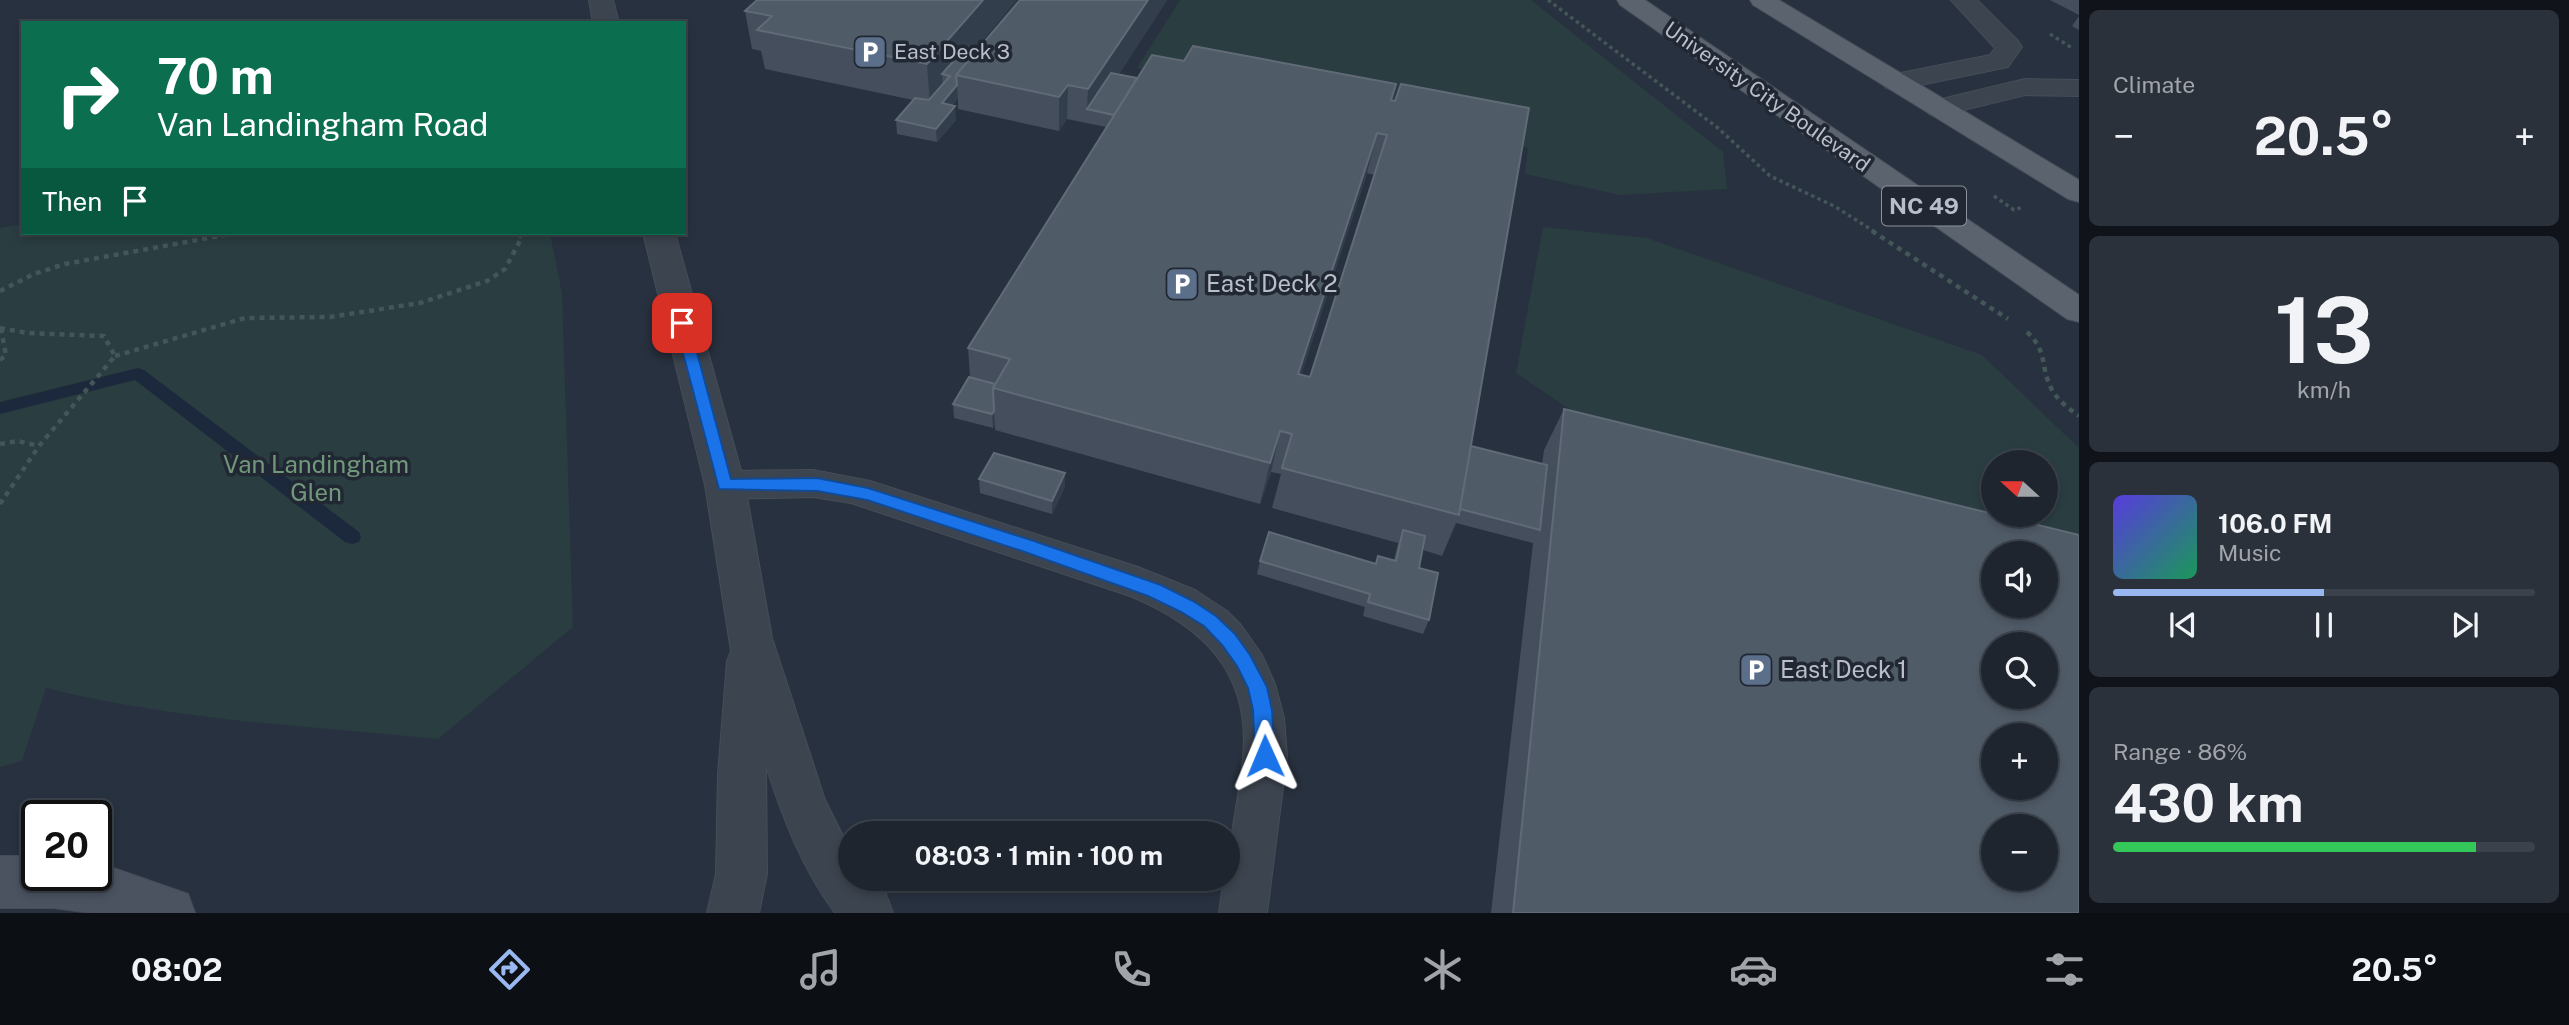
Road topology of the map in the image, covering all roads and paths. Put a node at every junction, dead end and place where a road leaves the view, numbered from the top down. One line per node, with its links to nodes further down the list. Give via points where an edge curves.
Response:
1 (601, 0): 6 (street)
2 (1548, 0): 20 (path, via 1718,128 1770,176 1843,211 2032,336 2043,348 2050,387)
3 (1629, 0): 16 (main road, University City Boulevard / NC 49)
4 (1762, 0): 8 (main road)
5 (1964, 0): 7 (street)
6 (606, 21)
7 (2018, 57): 8 (street); 9 (street)
8 (1896, 82): 10 (main road)
9 (2078, 88): 10 (street, via 2025,87)
10 (1939, 108): 11 (main road)
11 (2079, 192)
12 (225, 235): 15 (path, via 47,267)
13 (519, 235): 18 (path, via 522,237 505,269 486,281 420,303 330,317 245,318)
14 (660, 235): 23 (street)
15 (0, 291)
16 (2079, 311)
17 (0, 328): 18 (path, via 104,336); 19 (path, via 6,355)
18 (114, 356): 22 (path)
19 (0, 360)
20 (2079, 416)
21 (0, 443): 22 (path)
22 (39, 446): 24 (path)
23 (725, 485): 25 (street); 30 (lane, via 817,485 868,494 1154,590 1210,621 1244,660 1257,687 1266,730)
24 (0, 504)
25 (750, 638): 28 (street, via 741,813 744,860); 29 (street, via 816,837)
26 (0, 882): 27 (street, via 96,888)
27 (162, 912)
28 (733, 913)
29 (867, 913)
30 (1242, 913)

